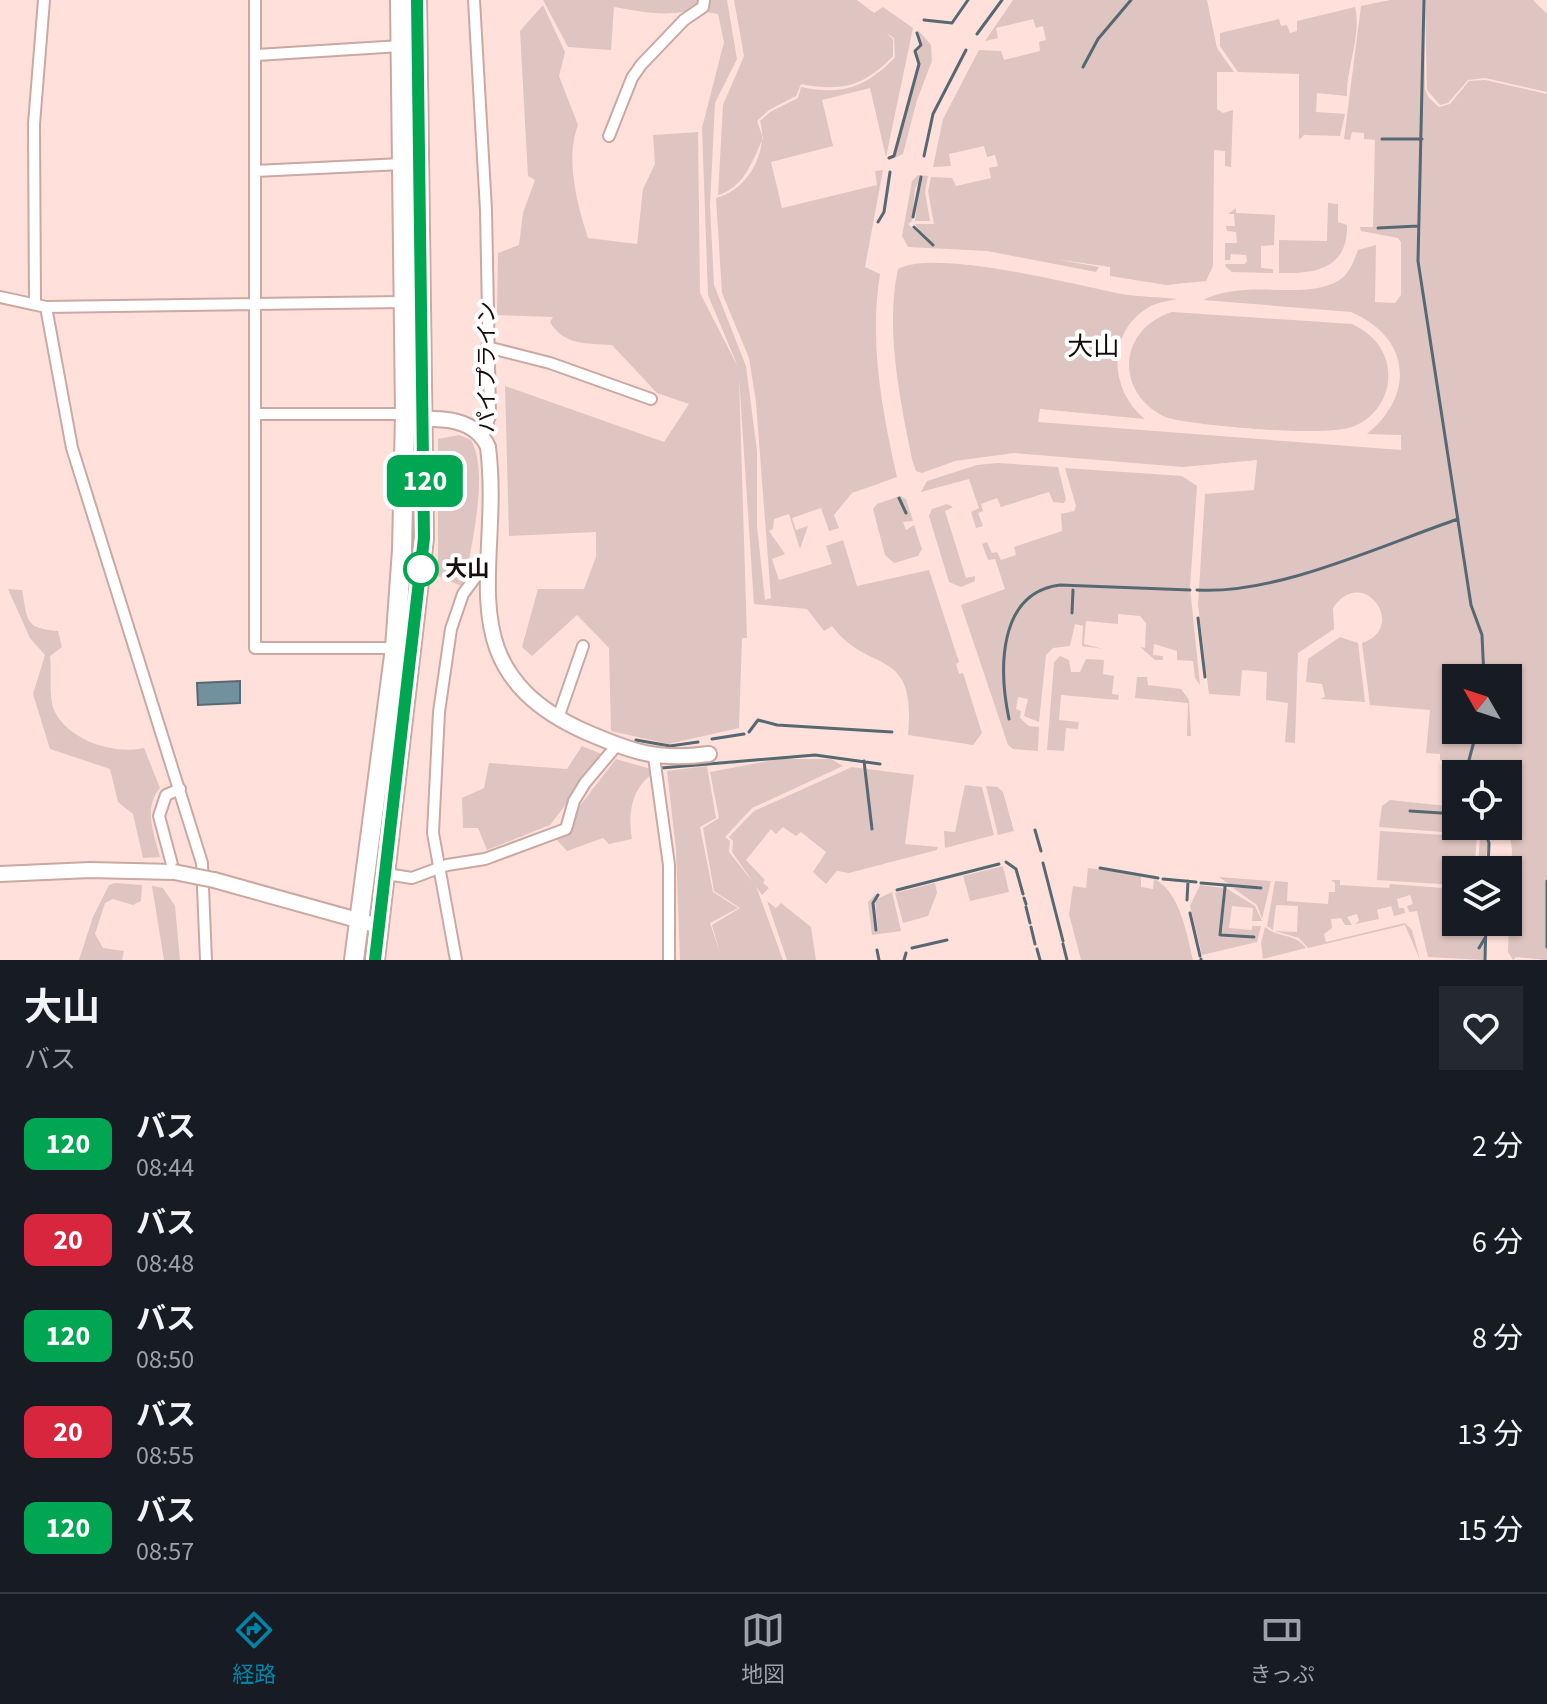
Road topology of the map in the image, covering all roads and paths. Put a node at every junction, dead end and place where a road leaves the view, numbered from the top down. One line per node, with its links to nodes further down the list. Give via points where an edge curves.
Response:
1 (44, 0): 15 (street, via 34,124)
2 (255, 0): 8 (street)
3 (400, 0): 7 (highway)
4 (417, 0): 20 (highway)
5 (474, 0): 16 (street, パイプライン, via 486,210)
6 (704, 0): 9 (street, via 703,7 636,72)
7 (401, 46): 8 (street); 10 (highway)
8 (257, 55): 11 (street)
9 (609, 136)
10 (402, 164): 11 (street); 13 (highway)
11 (255, 171): 14 (street)
12 (0, 297): 15 (street)
13 (403, 302): 14 (street); 19 (highway)
14 (254, 304): 15 (street); 18 (street)
15 (40, 305): 29 (street, via 72,448)
16 (487, 347): 17 (street); 21 (street, パイプライン, via 490,416)
17 (651, 399)
18 (256, 414): 19 (street); 24 (street, via 255,648)
19 (405, 416): 20 (street); 24 (highway)
20 (424, 419): 21 (street, via 465,424); 33 (highway, via 419,595)
21 (483, 436): 22 (street, パイプライン, via 490,463)
22 (489, 560): 25 (street, パイプライン, via 487,585 498,655 519,688); 30 (street, via 463,594 446,655 433,833)
23 (583, 646): 25 (street)
24 (395, 648): 34 (highway)
25 (558, 718): 26 (street, パイプライン)
26 (617, 745): 28 (street, パイプライン); 30 (street, via 574,801 566,829 485,859)
27 (709, 754): 28 (street)
28 (654, 757): 40 (street, via 669,865)
29 (180, 789): 31 (street, via 166,795 159,816); 36 (street, via 202,863)
30 (439, 868): 33 (street, via 412,878); 39 (street)
31 (174, 872): 32 (street); 34 (street, bridge)
32 (0, 874)
33 (386, 874): 35 (highway)
34 (359, 921): 35 (street); 37 (highway)
35 (379, 926): 38 (highway)
36 (206, 960)
37 (354, 960)
38 (375, 960)
39 (456, 960)
40 (669, 960)

